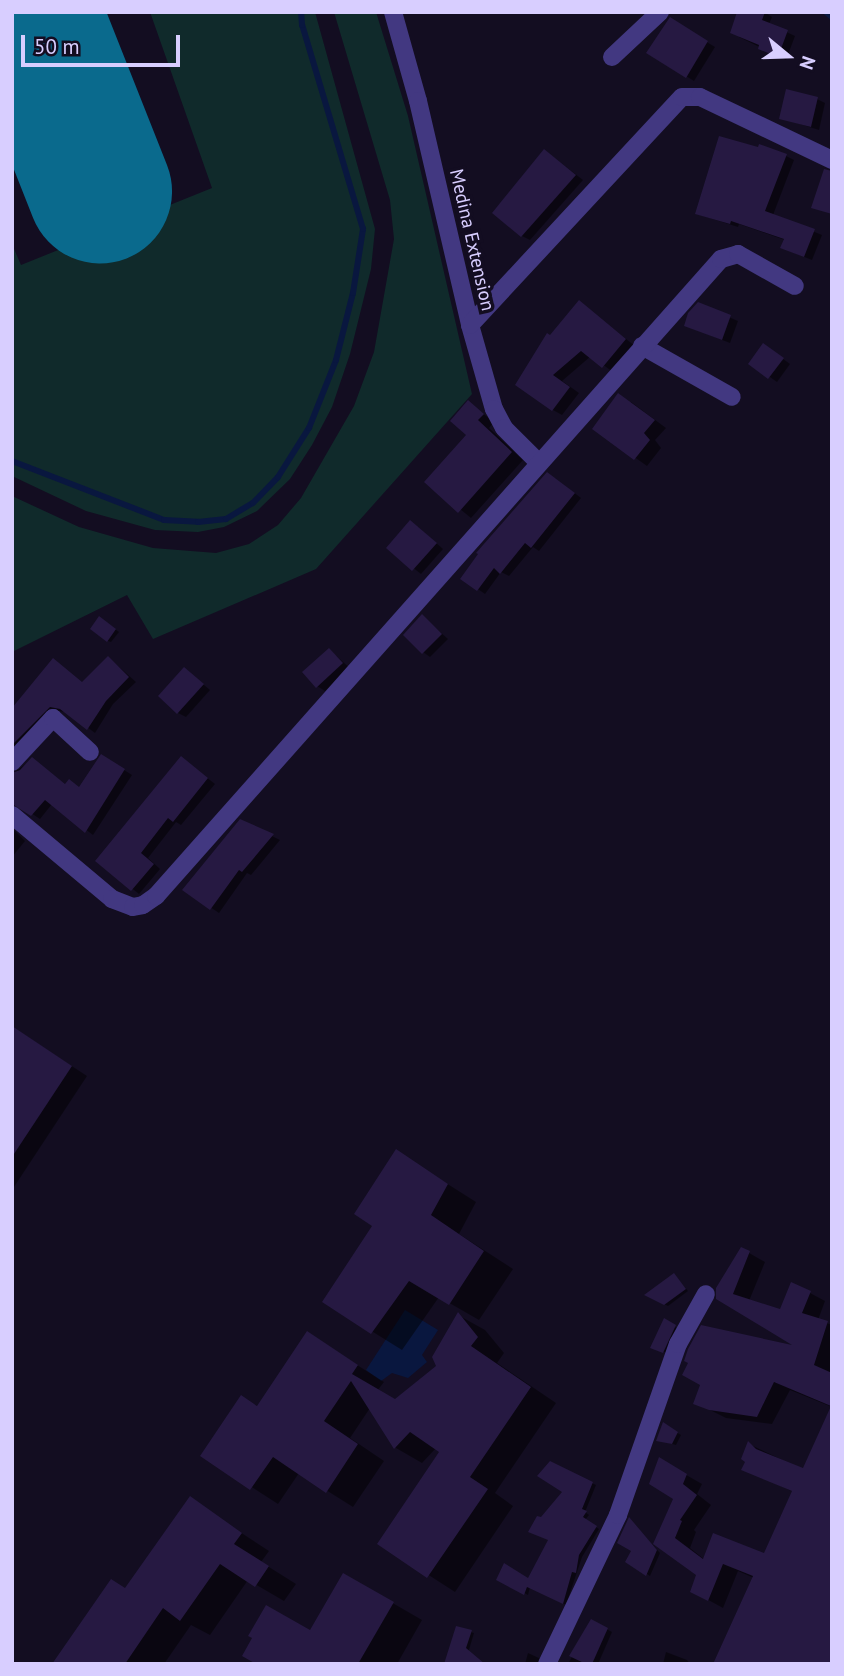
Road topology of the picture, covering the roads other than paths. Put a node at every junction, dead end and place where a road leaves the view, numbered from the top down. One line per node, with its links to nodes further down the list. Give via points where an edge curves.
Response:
1 (394, 12): 6 (street, Medina Extension)
2 (660, 12): 3 (street)
3 (612, 57)
4 (832, 160): 6 (street, via 700,97 682,97)
5 (795, 286): 7 (street, via 748,258 729,255)
6 (470, 325): 9 (street, Medina Extension, via 494,409 504,428)
7 (642, 346): 8 (street); 9 (street)
8 (732, 397)
9 (538, 462): 12 (street, via 144,905 133,907 112,899)
10 (90, 752): 11 (street, via 53,718)
11 (12, 762)
12 (12, 815)
13 (706, 1294): 14 (street, via 678,1344 618,1515)
14 (547, 1664)

